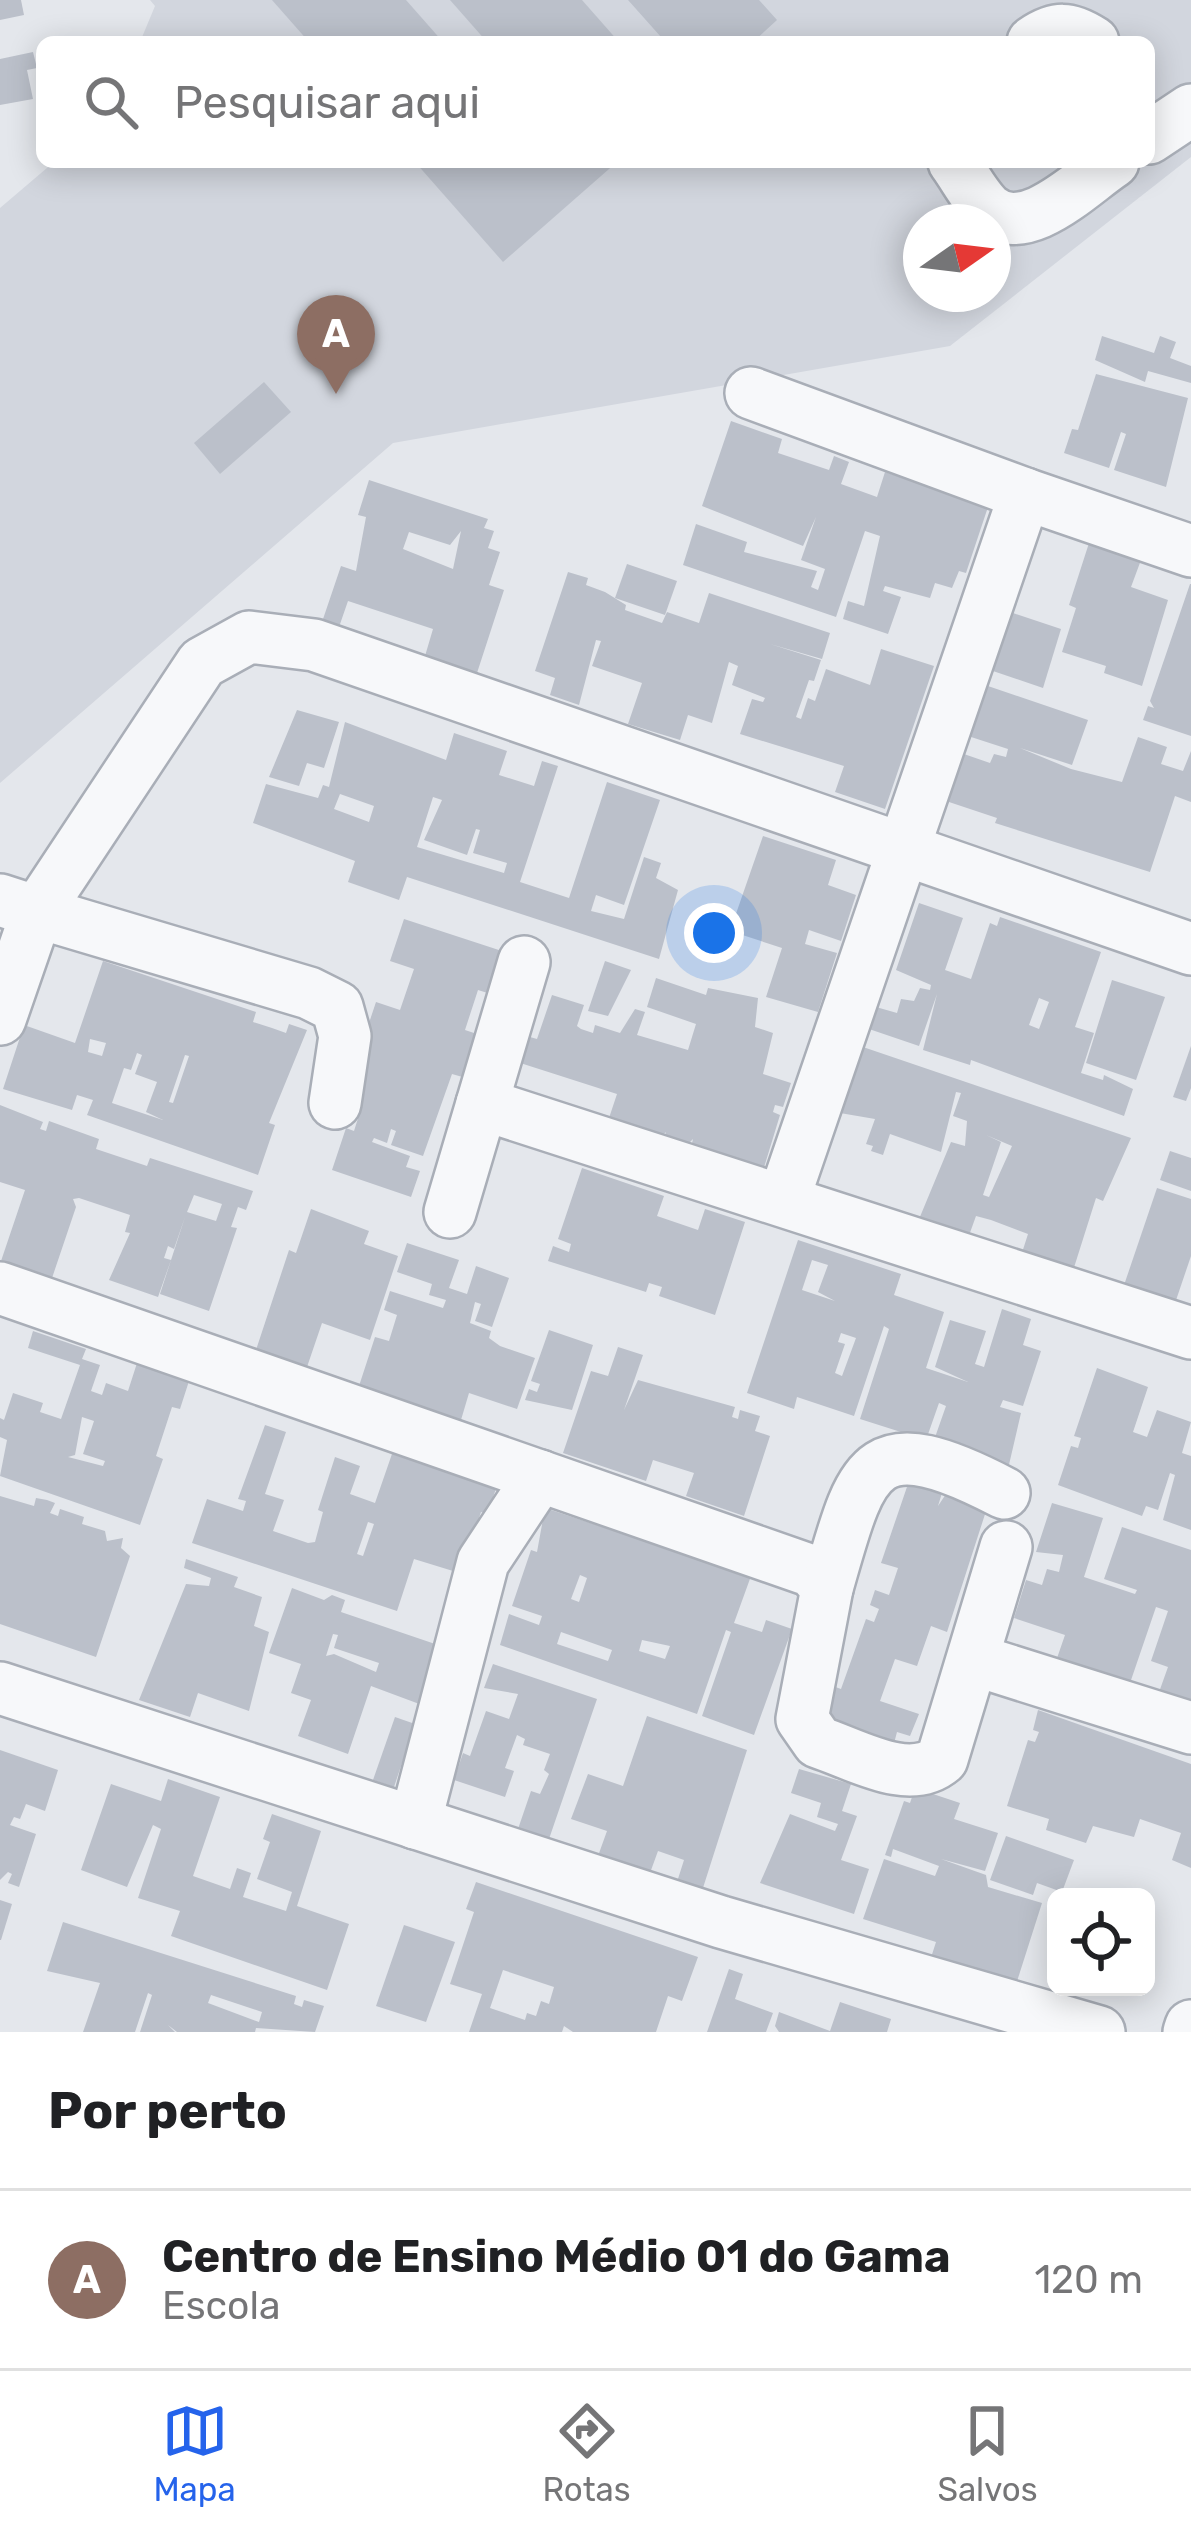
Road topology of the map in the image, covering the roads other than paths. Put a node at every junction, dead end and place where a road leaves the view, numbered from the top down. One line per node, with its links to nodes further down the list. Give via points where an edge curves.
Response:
1 (1042, 36): 2 (street, via 1068,29)
2 (1081, 36)
3 (958, 168): 4 (street, via 986,208 1028,219)
4 (1104, 168)
5 (751, 393): 6 (street)
6 (1024, 494): 7 (street); 8 (street)
7 (1191, 550)
8 (904, 851): 9 (street, via 314,645 249,637 202,663); 10 (street); 15 (street)
9 (18, 906): 12 (street); 13 (street, via 337,1007 345,1036)
10 (1191, 949)
11 (524, 962): 14 (street)
12 (0, 1019)
13 (335, 1103)
14 (482, 1104): 15 (street); 16 (street)
15 (784, 1198): 18 (street)
16 (450, 1212)
17 (0, 1288): 19 (street)
18 (1191, 1333)
19 (540, 1476): 22 (street, via 812,1571); 26 (street, via 483,1562)
20 (1004, 1493): 22 (street, via 920,1462 877,1464 862,1480)
21 (1006, 1547): 23 (street)
22 (827, 1588): 23 (street, via 802,1719 818,1742 927,1772 941,1760)
23 (975, 1660): 25 (street)
24 (0, 1688): 26 (street)
25 (1191, 1727)
26 (415, 1823): 27 (street)
27 (1099, 2032)

